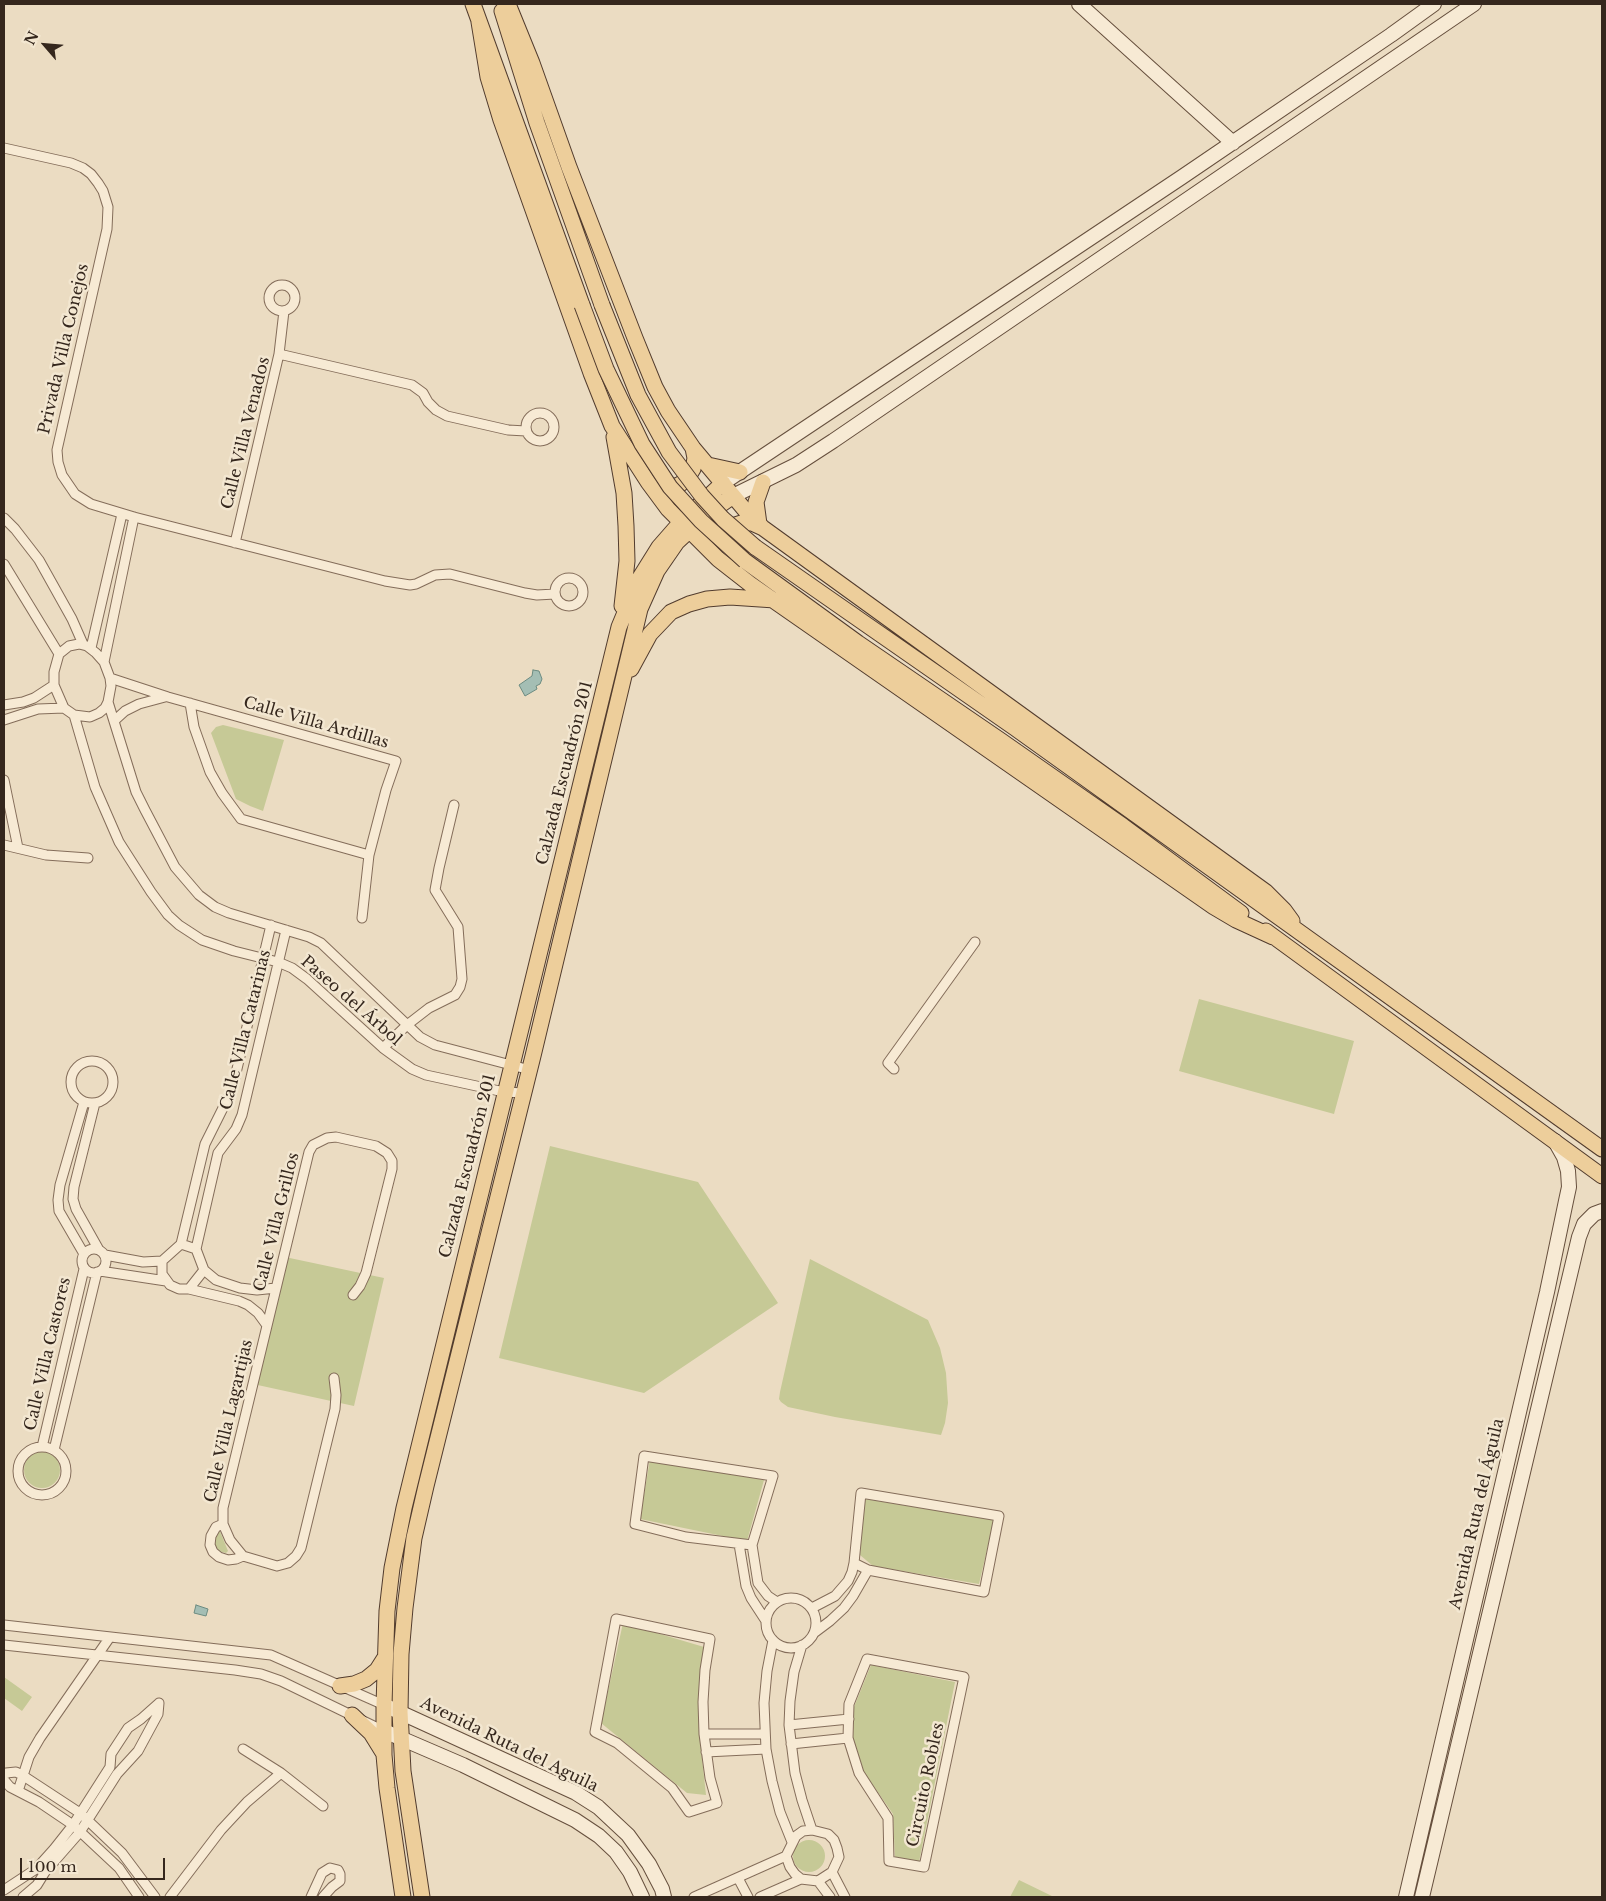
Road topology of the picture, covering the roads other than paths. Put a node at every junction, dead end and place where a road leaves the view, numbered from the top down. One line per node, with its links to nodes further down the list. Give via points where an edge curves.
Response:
1 (473, 4): 7 (main road)
2 (500, 4): 60 (main road, bridge, via 537,123 605,314 638,395 669,452 702,496 755,547 1015,728)
3 (508, 4): 14 (main road, via 635,338 664,403)
4 (1079, 4): 8 (street)
5 (1434, 4): 8 (street)
6 (1474, 4): 18 (street, via 833,441)
7 (479, 22): 12 (main road, via 488,77 501,120 569,316); 61 (main road, bridge, via 606,369 642,444 670,487 700,521 745,561 1123,826)
8 (1233, 142): 15 (street)
9 (4, 148): 22 (street, Privada Villa Conejos, via 83,168 98,183 106,198 107,229 57,450 62,475 75,494 92,504)
10 (284, 311): 11 (street)
11 (279, 354): 13 (street, Calle Villa Venados, via 412,385 436,410 447,416 508,430); 27 (street, Calle Villa Venados)
12 (612, 426): 19 (main road); 34 (main road, via 624,493 626,526 626,569)
13 (526, 430)
14 (693, 448): 16 (main road); 19 (main road, via 695,458 688,479 668,488)
15 (754, 462): 17 (street); 18 (street)
16 (708, 465): 17 (main road); 20 (main road)
17 (740, 472): 20 (street)
18 (765, 481): 21 (street); 25 (main road, via 756,502)
19 (648, 482): 26 (main road)
20 (722, 483): 21 (main road); 26 (main road, Calzada Escuadrón 201)
21 (733, 496): 25 (main road); 26 (main road, Calzada Escuadrón 201)
22 (122, 514): 23 (street); 30 (street)
23 (134, 517): 27 (street); 31 (street)
24 (4, 518): 35 (street, via 38,560)
25 (761, 526): 28 (main road, via 740,523 729,527 721,536); 60 (main road, via 1266,892)
26 (684, 527): 28 (main road); 34 (main road, Calzada Escuadrón 201, via 668,534 648,562); 40 (main road, Calzada Escuadrón 201, via 646,591 633,632)
27 (235, 543): 32 (street, via 403,584 416,584 435,575 450,574 525,593)
28 (718, 560): 33 (main road)
29 (4, 564): 36 (street)
30 (109, 569): 31 (street); 35 (street)
31 (122, 572): 37 (street)
32 (555, 594)
33 (775, 600): 40 (main road, via 708,599 671,612 650,634); 61 (main road, via 1209,904)
34 (619, 627): 67 (main road, Calzada Escuadrón 201)
35 (87, 646): 36 (street, via 69,646); 37 (street)
36 (59, 654): 39 (street)
37 (104, 662): 38 (street)
38 (110, 678): 41 (street, Calle Villa Ardillas); 43 (street)
39 (54, 685): 42 (street); 46 (street)
40 (622, 686): 69 (main road, Calzada Escuadrón 201)
41 (168, 697): 44 (street, Calle Villa Ardillas); 50 (street, Calle Villa Ardillas, via 139,704)
42 (23, 702): 45 (street); 47 (street)
43 (108, 702): 48 (street, via 99,713 90,717); 50 (street, Paseo del Árbol)
44 (190, 703): 55 (street, via 194,727 210,772 241,819); 55 (street, Calle Villa Ardillas, via 396,760)
45 (4, 705)
46 (64, 708): 47 (street); 48 (street)
47 (26, 712): 49 (street)
48 (74, 715): 63 (street, Paseo del Árbol, via 95,787 118,842 168,916 202,940)
49 (4, 720)
50 (114, 721): 58 (street, Paseo del Árbol, via 139,798 186,882 215,907)
51 (4, 780): 54 (street)
52 (454, 805): 65 (street, via 436,890 458,927 462,979 455,995 429,1008)
53 (4, 845): 54 (street)
54 (18, 848): 56 (street, via 46,855)
55 (369, 855): 57 (street, Calle Villa Ardillas)
56 (88, 858)
57 (362, 918)
58 (271, 926): 59 (street, Paseo del Árbol); 63 (street, Calle Villa Catarinas)
59 (286, 930): 64 (street, Calle Villa Catarinas); 65 (street, Paseo del Árbol, via 321,943)
60 (1300, 933): 75 (main road)
61 (1273, 937): 74 (main road)
62 (975, 942): 68 (street, via 888,1063)
63 (264, 958): 64 (street, Paseo del Árbol); 78 (street, Calle Villa Catarinas, via 232,1090 205,1144)
64 (278, 962): 66 (street, Paseo del Árbol, via 308,979); 79 (street, Calle Villa Catarinas, via 242,1115 218,1153)
65 (407, 1025): 66 (street); 67 (street, Paseo del Árbol, via 435,1045)
66 (382, 1048): 70 (street, Paseo del Árbol, via 412,1069)
67 (511, 1065): 69 (street, Paseo del Árbol); 70 (main road, Calzada Escuadrón 201)
68 (894, 1069)
69 (530, 1070): 71 (main road, Calzada Escuadrón 201)
70 (504, 1092): 71 (street, Paseo del Árbol); 116 (main road, Calzada Escuadrón 201, via 404,1508 392,1568)
71 (524, 1092): 119 (main road, Calzada Escuadrón 201, via 414,1538 404,1608)
72 (84, 1102): 73 (street); 73 (street, via 71,1086 73,1073 82,1063 95,1060 107,1067 113,1079 111,1092); 81 (street, via 58,1200 60,1211)
73 (95, 1103): 80 (street, via 73,1199)
74 (1555, 1140): 76 (main road); 113 (street, Avenida Ruta del Águila, via 1568,1171 1567,1194 1548,1292)
75 (1602, 1149)
76 (1602, 1176)
77 (1602, 1211): 114 (street, via 1584,1224 1579,1237)
78 (181, 1244): 79 (street); 82 (street)
79 (196, 1249): 84 (street)
80 (102, 1253): 81 (street, via 92,1248); 82 (street, via 143,1262); 85 (street, via 105,1266)
81 (84, 1254): 83 (street, via 81,1259)
82 (162, 1262): 86 (street)
83 (84, 1268): 85 (street); 92 (street, Calle Villa Castores)
84 (204, 1270): 87 (street, via 216,1280 240,1288); 88 (street)
85 (98, 1272): 86 (street); 93 (street, Calle Villa Castores)
86 (166, 1281): 88 (street)
87 (276, 1288): 89 (street, Calle Villa Grillos, via 309,1152 320,1141 336,1137 376,1146 392,1161 366,1273); 90 (street, Calle Villa Grillos)
88 (189, 1289): 90 (street, via 248,1305)
89 (353, 1295)
90 (266, 1324): 94 (street, Calle Villa Lagartijas, via 223,1508)
91 (334, 1378): 97 (street, Calle Villa Lagartijas, via 335,1409 301,1548 288,1563 277,1566)
92 (42, 1447): 93 (street, Calle Villa Castores); 93 (street, Calle Villa Castores, via 28,1452 19,1465 20,1480 36,1494 52,1493 66,1476 64,1461)
93 (54, 1450)
94 (223, 1524): 97 (street, Calle Villa Lagartijas, via 230,1540); 97 (street, Calle Villa Lagartijas, via 216,1527 211,1536 213,1552 228,1560)
95 (739, 1544): 96 (street); 96 (street, via 686,1537 635,1524 644,1456 773,1476); 101 (street)
96 (752, 1545): 100 (street)
97 (243, 1556)
98 (854, 1563): 99 (street); 99 (street, via 861,1493 999,1516 984,1592); 102 (street, via 848,1581)
99 (868, 1570): 105 (street)
100 (758, 1583): 101 (street); 103 (street)
101 (746, 1586): 106 (street)
102 (835, 1596): 104 (street); 105 (street)
103 (777, 1602): 104 (street, via 800,1599); 106 (street)
104 (812, 1608): 108 (street, via 816,1625)
105 (844, 1608): 108 (street)
106 (766, 1621): 110 (street)
107 (4, 1625): 109 (street)
108 (814, 1632): 112 (street)
109 (110, 1637): 115 (street); 117 (street, via 271,1655)
110 (773, 1640): 112 (street, via 786,1647); 125 (street, via 764,1702)
111 (4, 1645): 115 (street)
112 (802, 1645): 122 (street, via 794,1672)
113 (1464, 1646): 114 (street); 166 (street, Avenida Ruta del Águila)
114 (1481, 1650): 167 (street)
115 (97, 1655): 120 (street, via 260,1674); 134 (street)
116 (384, 1659): 117 (main road, via 366,1679); 118 (main road, Calzada Escuadrón 201)
117 (340, 1686): 118 (street)
118 (384, 1705): 119 (street, Avenida Ruta del Aguila); 123 (main road, Calzada Escuadrón 201)
119 (400, 1712): 127 (main road, Calzada Escuadrón 201); 144 (street, Avenida Ruta del Aguila, via 576,1793 613,1820)
120 (352, 1715): 123 (street); 132 (main road, via 371,1733)
121 (849, 1719): 122 (street); 126 (street, Circuito Robles); 126 (street, Circuito Robles, via 849,1704 867,1658 964,1677 924,1867 889,1861 888,1818 859,1773)
122 (789, 1725): 128 (street)
123 (384, 1731): 127 (street); 132 (main road, Calzada Escuadrón 201)
124 (704, 1734): 125 (street); 131 (street); 131 (street, via 704,1678 710,1639 616,1619 595,1732 617,1743 672,1788 689,1812 717,1803)
125 (765, 1734): 130 (street)
126 (848, 1738): 128 (street)
127 (402, 1739): 145 (street, via 575,1820 616,1852); 158 (main road, Calzada Escuadrón 201)
128 (791, 1744): 140 (street, via 802,1800)
129 (243, 1749): 133 (street)
130 (766, 1749): 131 (street); 142 (street, via 776,1796)
131 (706, 1752)
132 (384, 1755): 157 (main road, Calzada Escuadrón 201)
133 (281, 1773): 136 (street); 154 (street, via 221,1830)
134 (19, 1774): 135 (street); 135 (street, via 6,1772); 137 (street)
135 (9, 1784): 139 (street)
136 (323, 1806)
137 (80, 1813): 138 (street); 138 (street, via 110,1767 111,1754 128,1728 159,1703 158,1714 145,1741 117,1774); 139 (street)
138 (89, 1821): 141 (street); 153 (street, via 122,1852)
139 (73, 1825): 141 (street); 150 (street, via 36,1869)
140 (812, 1830): 142 (street, via 803,1831); 146 (street, via 828,1834 838,1848)
141 (80, 1832): 151 (street, via 37,1885); 152 (street, via 119,1868)
142 (792, 1842): 143 (street)
143 (786, 1856): 147 (street); 148 (street, via 790,1867)
144 (648, 1864): 145 (street); 160 (street, Avenida Ruta del Aguila)
145 (630, 1872): 159 (street)
146 (832, 1872): 149 (street); 165 (street)
147 (738, 1878): 161 (street); 162 (street)
148 (801, 1879): 149 (street); 163 (street)
149 (818, 1881): 164 (street)
150 (4, 1890)
151 (23, 1897)
152 (139, 1897)
153 (155, 1897)
154 (170, 1897)
155 (311, 1897): 156 (street, via 322,1873 330,1868 338,1870 340,1881)
156 (323, 1897)
157 (404, 1897)
158 (422, 1897)
159 (642, 1897)
160 (664, 1897)
161 (694, 1897)
162 (748, 1897)
163 (760, 1897)
164 (830, 1897)
165 (845, 1897)
166 (1406, 1897)
167 (1422, 1897)

